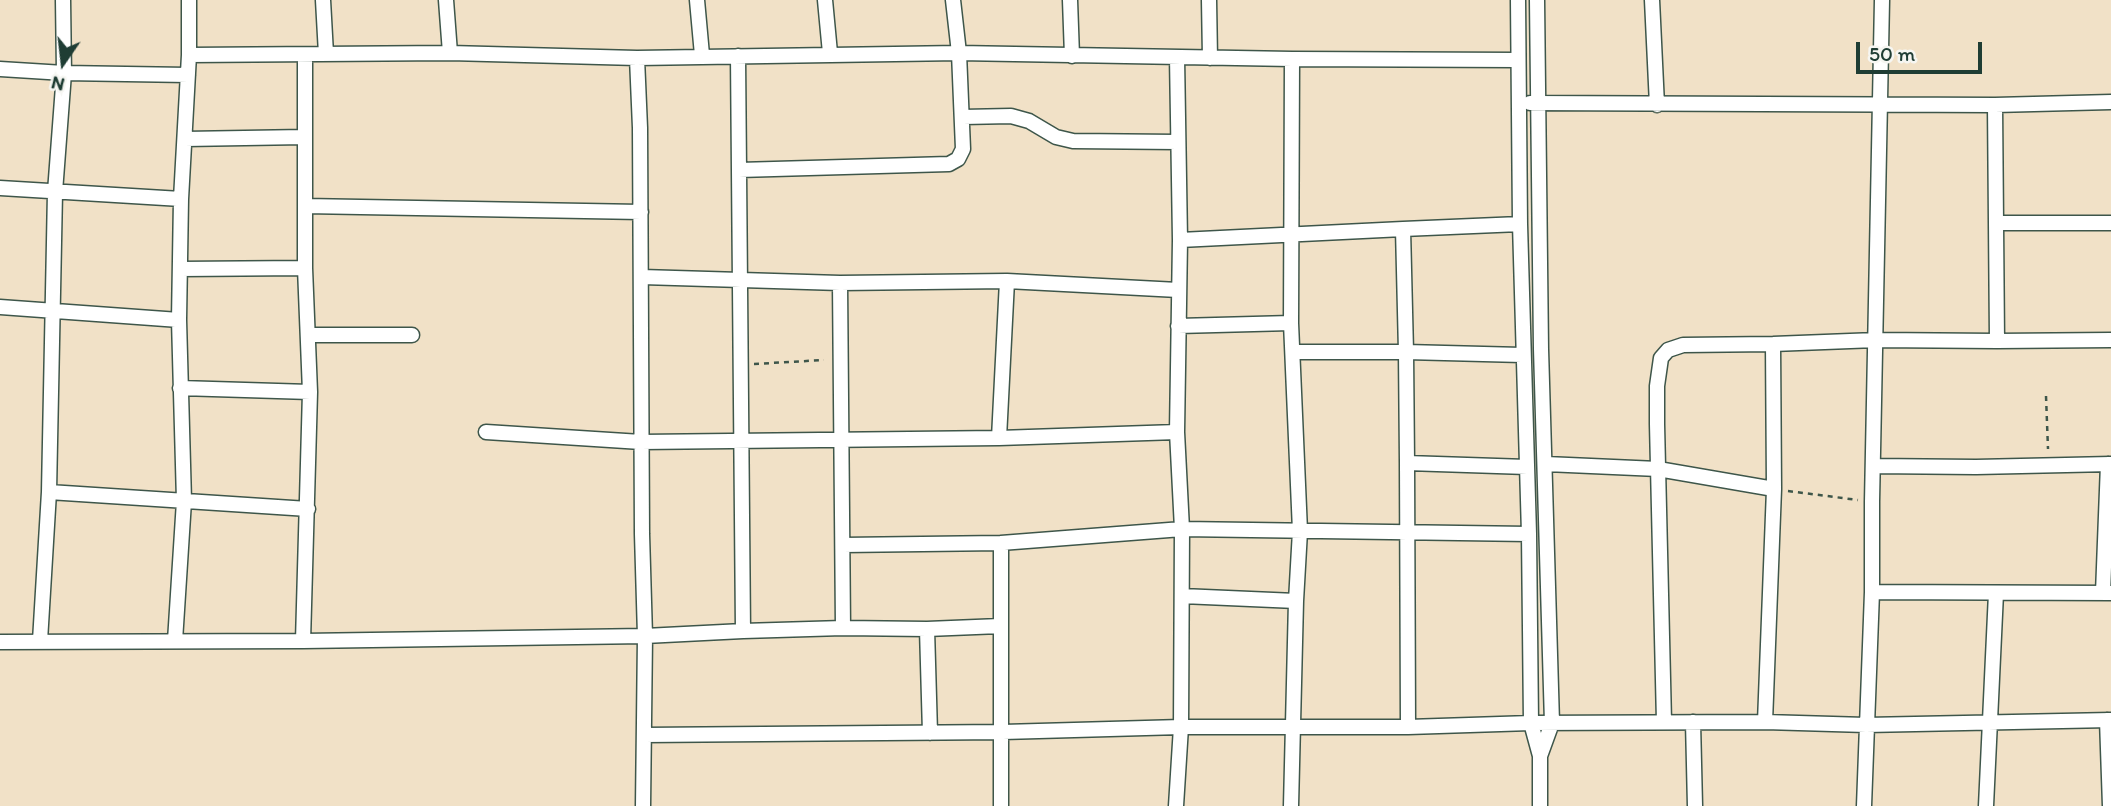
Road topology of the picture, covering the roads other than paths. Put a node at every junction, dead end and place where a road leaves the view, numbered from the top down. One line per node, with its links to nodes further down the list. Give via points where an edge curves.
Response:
1 (63, 0): 29 (street)
2 (189, 0): 18 (street)
3 (323, 0): 17 (street)
4 (446, 0): 14 (street)
5 (698, 0): 20 (street)
6 (825, 0): 15 (street)
7 (953, 0): 16 (street)
8 (1070, 0): 22 (street)
9 (1209, 0): 25 (street)
10 (1518, 0): 27 (street)
11 (1537, 0): 33 (street)
12 (1652, 0): 34 (street)
13 (1882, 0): 35 (street)
14 (450, 53): 17 (street); 24 (street)
15 (830, 53): 16 (street); 21 (street)
16 (959, 53): 22 (street); 37 (street)
17 (326, 54): 19 (street)
18 (189, 55): 19 (street); 30 (street)
19 (304, 55): 38 (street)
20 (702, 55): 21 (street); 24 (street)
21 (738, 56): 41 (street)
22 (1072, 56): 23 (street)
23 (1177, 57): 25 (street); 40 (street)
24 (637, 58): 46 (street)
25 (1210, 58): 26 (street)
26 (1292, 59): 27 (street); 51 (street)
27 (1518, 60): 31 (street)
28 (0, 69): 29 (street)
29 (64, 73): 30 (street); 43 (street)
30 (188, 75): 39 (street)
31 (1518, 102): 33 (street); 49 (street)
32 (2111, 102): 36 (street)
33 (1538, 103): 34 (street); 83 (street)
34 (1657, 105): 35 (street)
35 (1880, 105): 36 (street); 67 (street)
36 (1996, 105): 47 (street)
37 (963, 117): 40 (street, via 1011,116 1073,141); 41 (street, via 963,149 949,164)
38 (304, 137): 39 (street); 45 (street)
39 (185, 139): 44 (street)
40 (1178, 142): 52 (street)
41 (739, 170): 57 (street)
42 (0, 188): 43 (street)
43 (55, 192): 44 (street); 61 (street)
44 (181, 200): 54 (street)
45 (304, 206): 46 (street); 53 (street)
46 (641, 212): 55 (street)
47 (1997, 223): 48 (street); 69 (street)
48 (2111, 223)
49 (1520, 224): 50 (street); 73 (street)
50 (1403, 229): 51 (street); 72 (street)
51 (1292, 233): 52 (street); 63 (street)
52 (1180, 240): 59 (street)
53 (305, 268): 54 (street); 65 (street)
54 (180, 269): 62 (street)
55 (642, 277): 57 (street); 81 (street)
56 (1007, 281): 58 (street); 59 (street); 78 (street)
57 (740, 282): 58 (street); 80 (street)
58 (840, 283): 79 (street)
59 (1178, 290): 64 (street)
60 (0, 307): 61 (street)
61 (53, 312): 62 (street); 89 (street)
62 (179, 320): 74 (street)
63 (1291, 323): 64 (street); 71 (street)
64 (1178, 326): 77 (street)
65 (308, 335): 66 (street); 75 (street)
66 (412, 335)
67 (1876, 340): 69 (street); 70 (street); 85 (street)
68 (2111, 340): 69 (street)
69 (1997, 341)
70 (1773, 344): 87 (street, via 1684,345 1668,350 1659,366); 88 (street)
71 (1293, 352): 72 (street); 94 (street)
72 (1406, 352): 73 (street); 82 (street)
73 (1522, 355): 86 (street)
74 (180, 388): 75 (street); 90 (street)
75 (310, 392): 91 (street)
76 (486, 432): 81 (street)
77 (1177, 432): 78 (street); 92 (street)
78 (999, 438): 79 (street)
79 (842, 440): 80 (street); 97 (street)
80 (741, 441): 81 (street); 106 (street)
81 (641, 442): 107 (street)
82 (1407, 463): 86 (street); 93 (street)
83 (1546, 464): 87 (street); 117 (street)
84 (2110, 464): 85 (street); 100 (street)
85 (1872, 466): 98 (street)
86 (1527, 467): 95 (street)
87 (1658, 469): 88 (street); 113 (street)
88 (1774, 489): 115 (street)
89 (49, 492): 90 (street); 108 (street)
90 (184, 501): 91 (street); 109 (street)
91 (308, 509): 110 (street)
92 (1182, 529): 94 (street); 96 (street); 101 (street)
93 (1407, 530): 94 (street); 95 (street); 122 (street)
94 (1300, 531): 102 (street)
95 (1529, 534): 116 (street)
96 (1001, 543): 97 (street); 103 (street)
97 (843, 545): 104 (street)
98 (1872, 592): 99 (street); 119 (street)
99 (1996, 593): 100 (street); 118 (street)
100 (2107, 593)
101 (1182, 596): 102 (street); 120 (street)
102 (1296, 601): 121 (street)
103 (1000, 626): 105 (street); 123 (street)
104 (843, 628): 105 (street); 106 (street)
105 (927, 629): 124 (street)
106 (743, 631): 107 (street)
107 (645, 636): 110 (street); 125 (street)
108 (40, 641): 109 (street); 111 (street)
109 (175, 641): 110 (street)
110 (303, 641)
111 (0, 642)
112 (2109, 720): 118 (street); 135 (street)
113 (1664, 722): 114 (street); 117 (street)
114 (1693, 722): 115 (street); 132 (street)
115 (1765, 722): 119 (street)
116 (1531, 723): 117 (street); 122 (street); 126 (street)
117 (1552, 723): 126 (street)
118 (1989, 723): 119 (street); 134 (street)
119 (1866, 725): 133 (street)
120 (1181, 727): 121 (street); 123 (street); 129 (street)
121 (1293, 727): 122 (street); 130 (street)
122 (1408, 727)
123 (1003, 732): 124 (street); 128 (street)
124 (930, 733): 125 (street)
125 (644, 735): 127 (street)
126 (1540, 756): 131 (street)
127 (643, 806)
128 (1001, 806)
129 (1176, 806)
130 (1291, 806)
131 (1541, 806)
132 (1695, 806)
133 (1864, 806)
134 (1986, 806)
135 (2110, 806)

